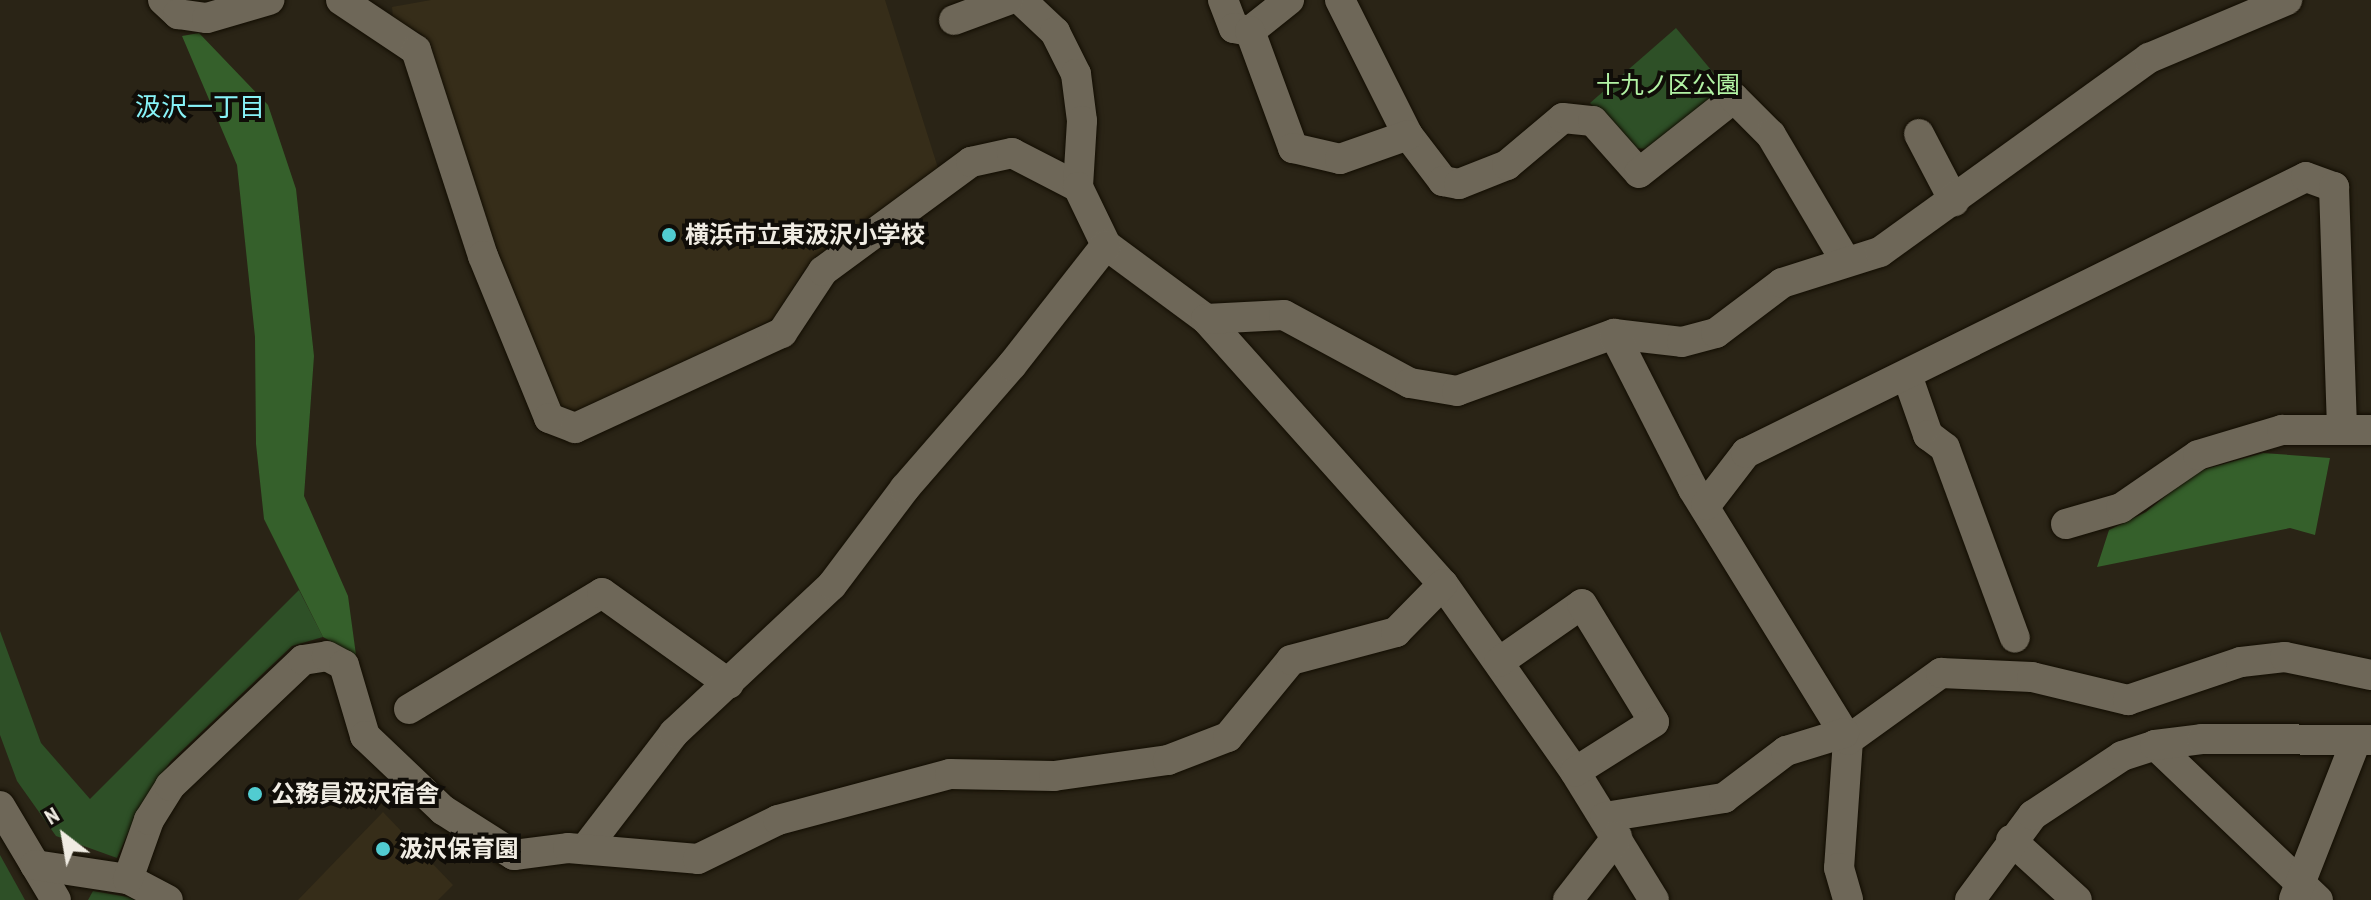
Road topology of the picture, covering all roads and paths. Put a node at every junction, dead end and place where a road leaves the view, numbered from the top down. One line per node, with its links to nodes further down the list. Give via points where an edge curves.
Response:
1 (163, 0): 2 (street, via 178,14 207,18)
2 (269, 0)
3 (341, 0): 14 (street, via 416,50 483,256 549,418 575,428 782,333 823,271 971,162 1012,153)
4 (1008, 0): 10 (street)
5 (1021, 0): 14 (street, via 1055,32 1076,74 1082,121)
6 (1223, 0): 11 (street, via 1234,28)
7 (1289, 0): 11 (street)
8 (1340, 0): 13 (street)
9 (2287, 0): 15 (street, via 2149,58)
10 (954, 20)
11 (1250, 31): 13 (street, via 1293,148 1340,159)
12 (1919, 134): 15 (street)
13 (1408, 135): 17 (street, via 1443,181 1459,184 1507,165 1563,118 1593,121 1639,173 1734,98 1771,135)
14 (1078, 187): 16 (street)
15 (1954, 201): 17 (street, via 1880,252)
16 (1106, 245): 18 (street); 28 (street, via 905,488 832,585)
17 (1846, 262): 19 (street, via 1782,283 1716,333 1682,342)
18 (1206, 319): 19 (street, via 1284,315 1410,383 1457,391); 24 (street)
19 (1614, 334): 22 (street)
20 (1907, 375): 21 (street, via 2306,177 2334,187); 22 (street, via 1746,453); 25 (street, via 1928,435 1945,448)
21 (2357, 430): 23 (street, via 2282,430 2198,455 2121,508)
22 (1706, 505): 30 (street)
23 (2066, 524)
24 (1443, 584): 26 (street); 37 (street, via 1396,632 1291,660 1228,737 1168,760 1121,771 1054,776 950,774 778,820 698,859)
25 (2015, 638)
26 (1499, 662): 33 (street); 33 (street, via 1582,604 1654,722)
27 (2371, 675): 30 (street, via 2285,657 2241,662 2128,700 2032,677 1941,673)
28 (729, 684): 29 (street, via 602,593); 37 (street, via 674,733)
29 (409, 709)
30 (1846, 736): 35 (street, via 1786,751 1724,798); 45 (street, via 1839,868)
31 (2364, 741): 32 (street, via 2202,739); 40 (street)
32 (2155, 745): 36 (street, via 2122,756 2073,785); 40 (street)
33 (1575, 772): 35 (street)
34 (0, 806): 38 (street)
35 (1611, 827): 43 (street); 44 (street)
36 (2011, 840): 46 (street); 47 (street)
37 (585, 849): 39 (street, via 514,855 443,810 365,736 344,665 327,656 303,660 277,679 170,786 149,820)
38 (35, 865): 39 (street); 41 (street)
39 (128, 879): 42 (street)
40 (2304, 895)
41 (56, 900)
42 (168, 900)
43 (1568, 900)
44 (1654, 900)
45 (1848, 900)
46 (1970, 900)
47 (2077, 900)

